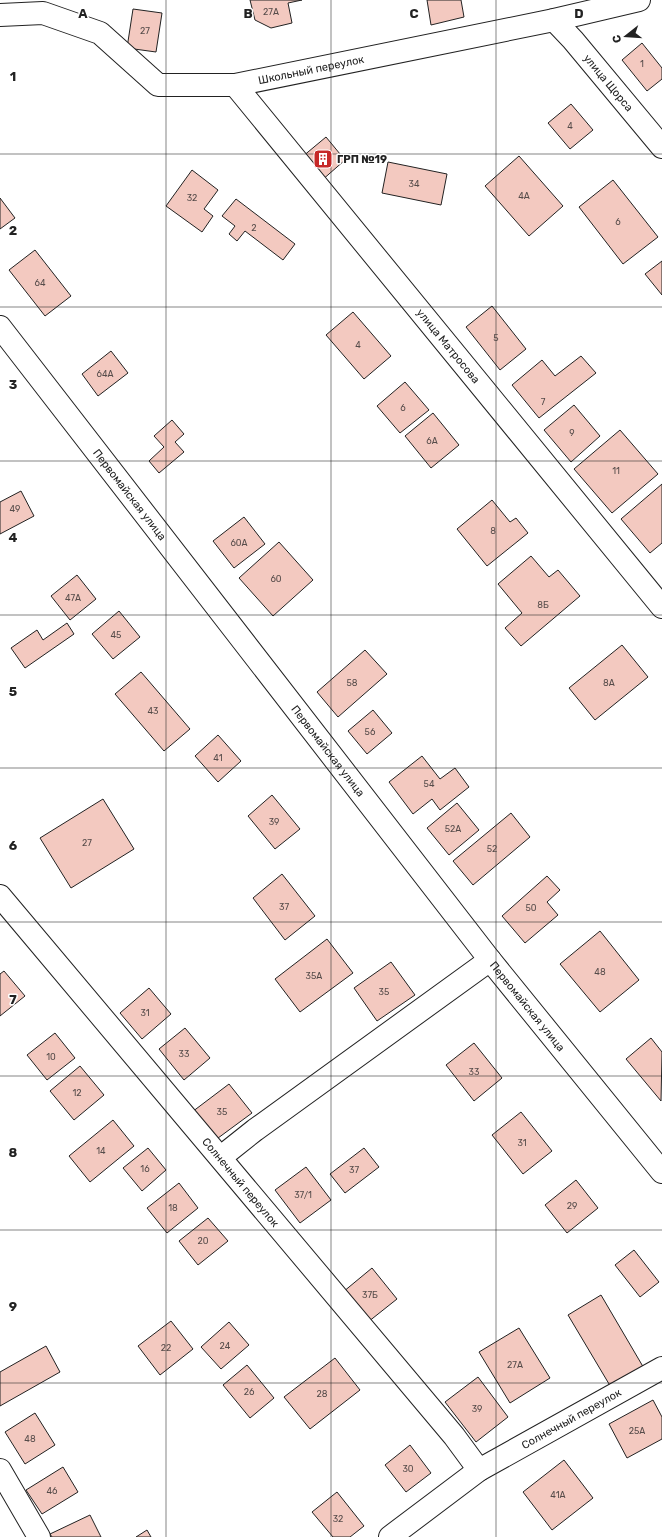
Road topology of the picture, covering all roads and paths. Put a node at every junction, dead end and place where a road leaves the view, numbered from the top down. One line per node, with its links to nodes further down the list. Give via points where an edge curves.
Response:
1 (639, 0): 3 (street, Школьный переулок)
2 (0, 15): 4 (street, Школьный переулок, via 43,13 100,33 158,85)
3 (554, 20): 4 (street, Школьный переулок); 5 (street, улица Щорса)
4 (235, 85): 7 (street, улица Матросова)
5 (662, 147)
6 (0, 327): 9 (street, Первомайская улица)
7 (662, 607)
8 (0, 896): 10 (street, Солнечный переулок)
9 (490, 960): 10 (street); 11 (street, Первомайская улица)
10 (221, 1157): 14 (street, Солнечный переулок)
11 (662, 1172)
12 (662, 1368): 14 (street, Солнечный переулок)
13 (0, 1470): 15 (street)
14 (480, 1470): 16 (street, Солнечный переулок)
15 (39, 1537)
16 (390, 1537)

